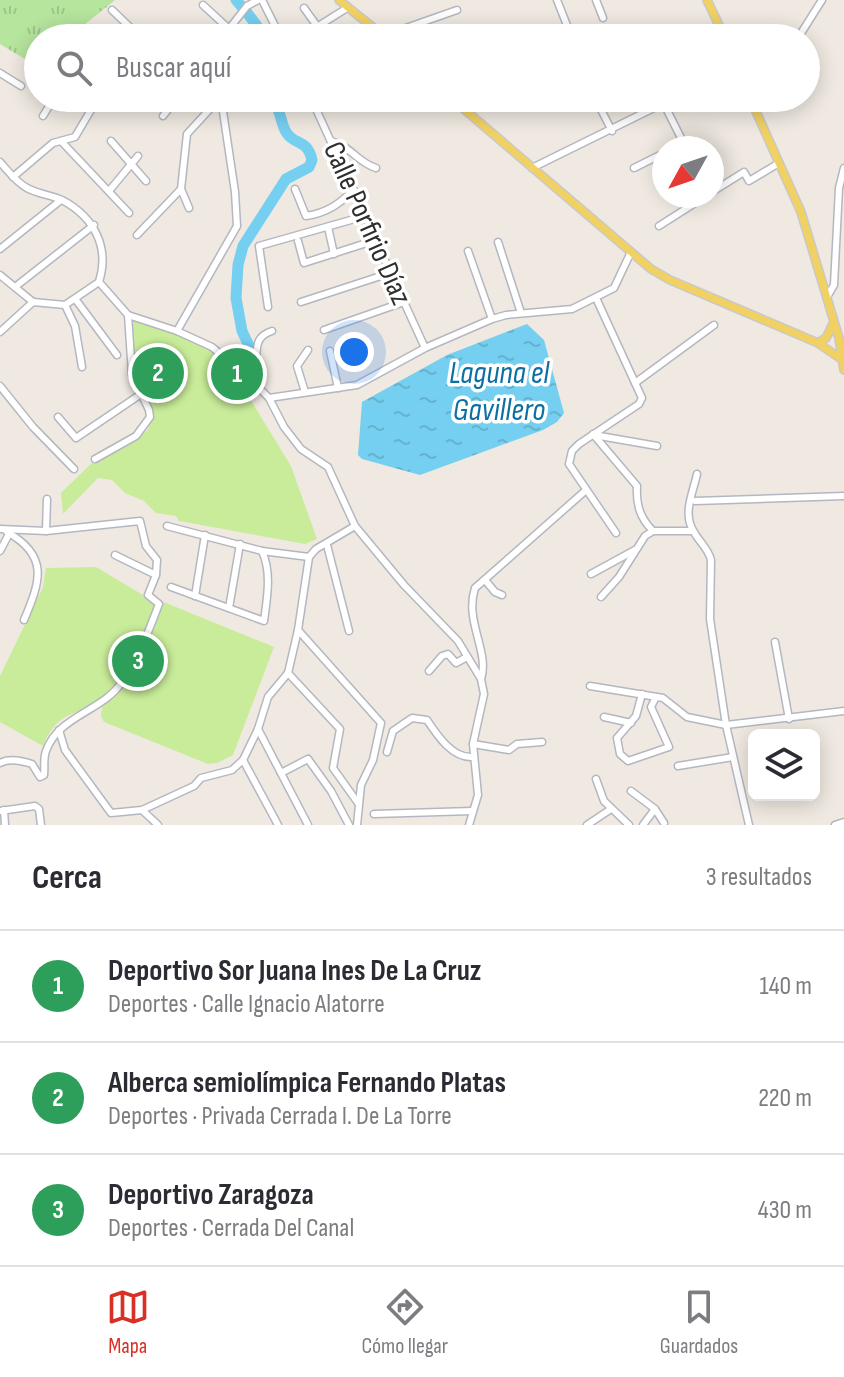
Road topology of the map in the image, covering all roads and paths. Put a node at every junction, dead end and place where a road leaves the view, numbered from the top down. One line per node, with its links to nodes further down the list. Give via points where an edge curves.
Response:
1 (260, 0): 15 (street); 16 (street)
2 (339, 0): 9 (main road)
3 (557, 0): 21 (street)
4 (596, 0): 12 (street)
5 (707, 0): 22 (main road)
6 (822, 0): 23 (street)
7 (203, 5): 14 (street)
8 (304, 8): 17 (street)
9 (347, 8): 18 (street); 19 (main road)
10 (112, 10): 13 (street)
11 (457, 10): 20 (street)
12 (603, 18)
13 (123, 24)
14 (224, 24)
15 (231, 24)
16 (273, 24)
17 (316, 24)
18 (320, 24)
19 (367, 24)
20 (419, 24)
21 (566, 24)
22 (718, 24)
23 (807, 24)
24 (0, 73): 25 (street)
25 (21, 86)
26 (45, 112): 37 (street)
27 (89, 112): 41 (street, via 75,137)
28 (166, 112): 38 (street)
29 (208, 112): 57 (street, via 187,134)
30 (223, 112): 97 (street, via 237,226)
31 (318, 112): 43 (street, Calle Porfirio Díaz)
32 (467, 112): 50 (main road)
33 (602, 112): 39 (street)
34 (649, 112): 39 (street)
35 (668, 112): 40 (street)
36 (758, 112): 47 (main road)
37 (43, 116)
38 (163, 116)
39 (612, 131): 50 (street)
40 (680, 136)
41 (61, 141): 53 (street); 60 (street)
42 (111, 141): 48 (street)
43 (331, 141): 49 (street); 59 (street, Calle Porfirio Díaz)
44 (138, 156): 48 (street)
45 (652, 159): 51 (street)
46 (0, 163): 53 (street)
47 (779, 163): 55 (street, via 749,181 744,172); 83 (main road, via 801,212)
48 (131, 166): 54 (street); 60 (street)
49 (376, 168)
50 (532, 168): 75 (main road)
51 (634, 168)
52 (844, 168): 56 (street)
53 (13, 177): 61 (street, via 37,193)
54 (146, 181)
55 (724, 184)
56 (841, 188): 78 (street)
57 (181, 189): 62 (street); 69 (street)
58 (295, 189): 59 (street, via 306,216 337,206)
59 (354, 190): 65 (street, Calle Porfirio Díaz)
60 (109, 191): 64 (street)
61 (61, 200): 66 (street); 73 (street)
62 (189, 208)
63 (687, 208): 67 (street)
64 (129, 213)
65 (365, 216): 68 (street); 70 (street, Calle Porfirio Díaz)
66 (94, 225): 81 (street, via 103,271); 82 (street)
67 (659, 226)
68 (328, 227): 76 (street); 90 (street, via 259,246)
69 (137, 235)
70 (376, 240): 76 (street); 79 (street, Calle Porfirio Díaz)
71 (298, 241): 76 (street, via 304,263)
72 (498, 242): 91 (street)
73 (0, 249)
74 (468, 251): 93 (street)
75 (631, 252): 84 (street, via 614,288); 101 (main road, via 670,280)
76 (334, 254)
77 (844, 262): 78 (street)
78 (835, 264): 83 (street)
79 (390, 273): 87 (street); 88 (street, Calle Porfirio Díaz)
80 (0, 275): 82 (street)
81 (99, 282): 85 (street); 92 (street)
82 (15, 287): 86 (street)
83 (827, 297): 94 (main road)
84 (596, 298): 91 (street, via 572,309); 111 (street)
85 (76, 300): 89 (street); 106 (street)
86 (33, 302): 89 (street); 99 (street)
87 (301, 302)
88 (404, 302): 96 (street); 102 (street, Calle Porfirio Díaz)
89 (65, 305): 108 (street, via 75,326)
90 (268, 307)
91 (521, 313): 93 (street)
92 (128, 315): 97 (street); 115 (street, via 132,374)
93 (492, 319): 102 (street)
94 (834, 322): 100 (main road); 101 (main road)
95 (714, 325): 111 (street)
96 (324, 330)
97 (177, 331): 110 (street, via 212,347)
98 (272, 331): 110 (street, via 258,340)
99 (0, 332)
100 (839, 338): 103 (main road); 107 (main road)
101 (818, 343): 103 (main road)
102 (425, 348): 113 (street, via 367,380)
103 (827, 348): 107 (main road)
104 (308, 350): 114 (street, via 297,366)
105 (330, 351): 113 (street)
106 (117, 355)
107 (844, 360): 109 (main road)
108 (82, 367)
109 (844, 370)
110 (250, 379): 117 (street)
111 (635, 383): 120 (street, via 641,401)
112 (0, 386): 116 (street)
113 (338, 388): 114 (street)
114 (305, 392): 117 (street)
115 (141, 394): 119 (street, via 76,438); 122 (street, via 150,417 136,436)
116 (7, 395): 118 (street); 123 (street)
117 (269, 398): 130 (street, via 301,449 328,467)
118 (0, 400)
119 (58, 417)
120 (593, 434): 121 (street); 125 (street, via 569,458); 133 (street, via 637,486 642,520)
121 (657, 446)
122 (95, 459)
123 (74, 469)
124 (697, 474): 134 (street, via 689,500)
125 (585, 491): 135 (street); 146 (street)
126 (844, 496): 128 (street)
127 (47, 499): 132 (street)
128 (695, 501)
129 (167, 526): 136 (street)
130 (355, 526): 138 (street); 156 (street)
131 (4, 531): 132 (street); 140 (street); 152 (street, via 28,547 39,571)
132 (46, 531): 145 (street, via 140,521 146,546 157,560)
133 (653, 531): 134 (street); 139 (street)
134 (692, 531): 167 (street, via 711,560 710,619)
135 (616, 533)
136 (205, 535): 137 (street); 149 (street)
137 (240, 544): 141 (street); 151 (street)
138 (327, 545): 143 (street); 154 (street)
139 (635, 550): 144 (street); 150 (street)
140 (0, 551)
141 (262, 551): 143 (street); 151 (street, via 268,583 264,621)
142 (115, 555): 145 (street)
143 (309, 557): 153 (street)
144 (591, 574)
145 (156, 575): 169 (street, via 148,595 159,604 122,682 111,696)
146 (485, 580): 148 (street); 159 (street, via 475,588 472,603 484,662)
147 (171, 587): 149 (street)
148 (502, 595)
149 (195, 596): 151 (street)
150 (601, 597)
151 (229, 608)
152 (24, 620)
153 (298, 630): 158 (street); 181 (street, via 381,723)
154 (349, 631)
155 (775, 642): 165 (street)
156 (467, 657): 157 (street, via 456,663 448,654 442,656); 159 (street)
157 (429, 671)
158 (288, 673): 168 (street, via 268,697); 181 (street, via 340,729 333,768)
159 (481, 679): 171 (street, via 484,694)
160 (590, 686): 161 (street)
161 (642, 694): 162 (street); 166 (street)
162 (656, 697): 166 (street, via 651,707 669,747 628,761 620,754 617,738); 167 (street, via 687,717)
163 (844, 711): 165 (street)
164 (604, 717): 166 (street)
165 (789, 719): 167 (street)
166 (631, 723)
167 (726, 725): 174 (street)
168 (258, 729): 175 (street); 178 (street)
169 (59, 730): 176 (street, via 47,749 44,775 22,761); 185 (street, via 65,750 109,811)
170 (542, 742): 171 (street, via 509,750)
171 (473, 744): 173 (street)
172 (387, 752): 173 (street, via 393,731 412,718 427,720 440,740 464,758)
173 (472, 757): 186 (street, via 478,795)
174 (733, 757): 177 (street); 201 (street)
175 (243, 760): 185 (street, via 232,770 201,778); 193 (street)
176 (0, 763)
177 (678, 766)
178 (281, 773): 194 (street); 195 (street, via 308,759)
179 (596, 779): 182 (street)
180 (631, 791): 183 (street)
181 (358, 803): 196 (street)
182 (611, 809): 198 (street); 199 (street)
183 (655, 809): 189 (street); 200 (street)
184 (2, 810): 190 (street); 191 (street, via 35,806)
185 (142, 810): 192 (street)
186 (472, 811): 187 (street); 197 (street)
187 (374, 814)
188 (844, 822): 202 (street)
189 (664, 823)
190 (5, 825)
191 (41, 825)
192 (158, 825)
193 (278, 825)
194 (308, 825)
195 (349, 825)
196 (357, 825)
197 (469, 825)
198 (587, 825)
199 (629, 825)
200 (643, 825)
201 (749, 825)
202 (835, 825)

